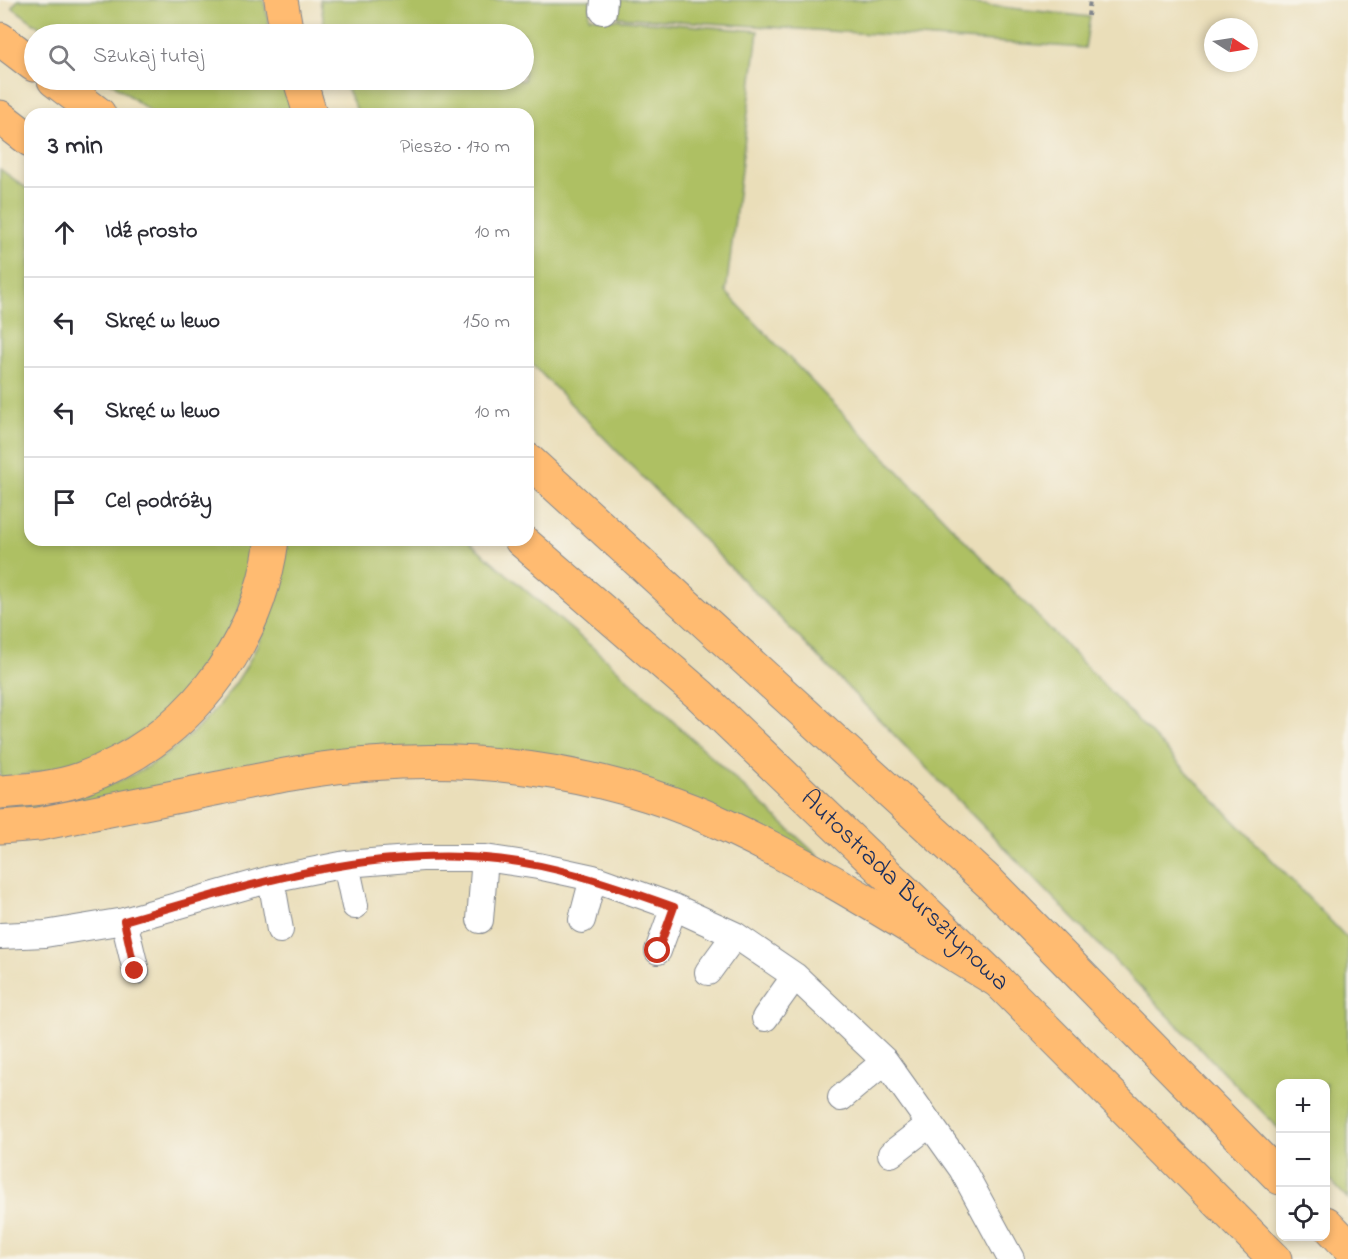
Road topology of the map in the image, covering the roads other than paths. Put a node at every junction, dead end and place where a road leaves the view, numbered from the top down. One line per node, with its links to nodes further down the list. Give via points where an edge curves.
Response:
1 (280, 0): 2 (highway)
2 (285, 24)
3 (0, 39): 4 (highway)
4 (24, 57)
5 (67, 90): 7 (highway)
6 (303, 90): 8 (highway)
7 (91, 108)
8 (308, 108)
9 (0, 117): 10 (highway)
10 (24, 135)
11 (534, 466): 38 (highway, via 991,884)
12 (271, 546): 14 (highway, via 263,587 244,634 226,667 188,712 144,748 113,766 80,780 34,790)
13 (529, 546): 32 (highway, Autostrada Bursztynowa, via 700,695)
14 (0, 792)
15 (0, 827): 32 (highway, via 39,824 285,775 370,764 453,762 519,767 585,779 659,799 731,828 802,865)
16 (485, 858): 17 (street); 18 (street); 22 (street)
17 (346, 864): 19 (street); 20 (street)
18 (593, 878): 21 (street); 23 (street)
19 (271, 879): 24 (street); 25 (street)
20 (356, 906)
21 (674, 907): 26 (street); 28 (street)
22 (480, 920)
23 (582, 920)
24 (124, 921): 27 (street, via 45,934); 29 (street)
25 (280, 930)
26 (735, 935): 30 (street); 31 (street)
27 (0, 936)
28 (658, 951)
29 (135, 971)
30 (708, 972)
31 (795, 976): 33 (street); 34 (street)
32 (998, 981): 42 (highway, Autostrada Bursztynowa)
33 (765, 1018)
34 (885, 1061): 35 (street); 36 (street)
35 (841, 1098)
36 (930, 1124): 37 (street); 41 (street, via 962,1169)
37 (891, 1154)
38 (1276, 1173)
39 (1330, 1227): 40 (highway)
40 (1348, 1246)
41 (1011, 1259)
42 (1275, 1259)

